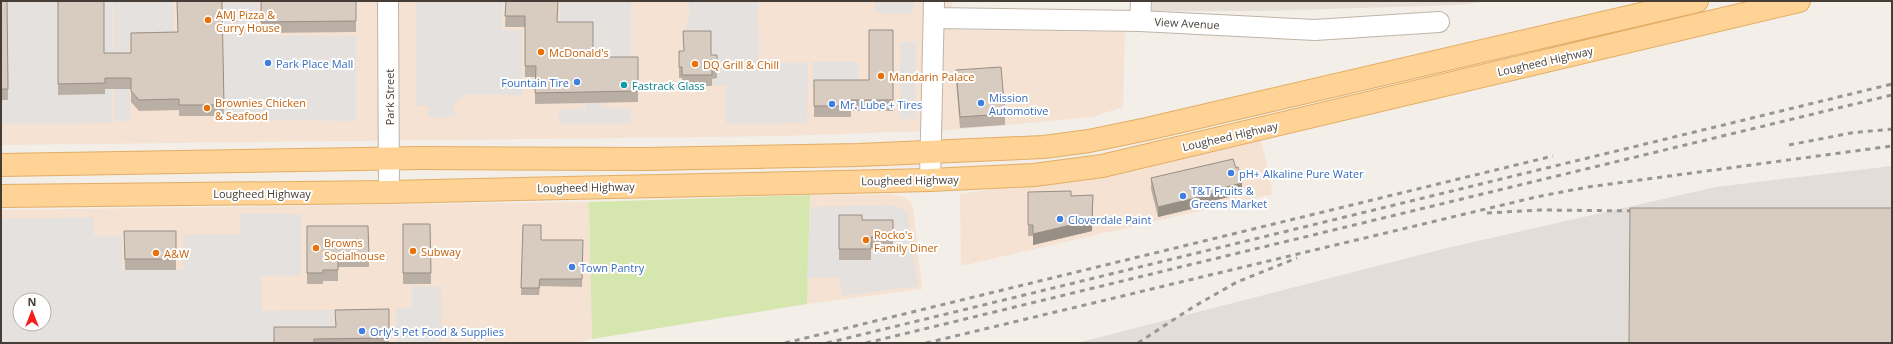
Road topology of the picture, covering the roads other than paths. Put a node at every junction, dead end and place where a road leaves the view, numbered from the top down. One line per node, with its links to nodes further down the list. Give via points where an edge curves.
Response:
1 (388, 1): 9 (street, Park Street)
2 (1141, 1): 6 (street)
3 (1697, 1): 8 (main road, via 1096,139 1044,147)
4 (1799, 1): 11 (main road, Lougheed Highway, via 1102,166 1034,175)
5 (934, 9): 6 (street, View Avenue); 8 (street)
6 (1140, 21): 7 (street, View Avenue, via 1315,30)
7 (1439, 22)
8 (930, 151): 9 (main road, via 647,159); 11 (street)
9 (389, 158): 10 (main road); 12 (street, Park Street)
10 (1, 165)
11 (930, 180): 12 (main road, Lougheed Highway)
12 (389, 192): 13 (main road, Lougheed Highway)
13 (1, 196)

